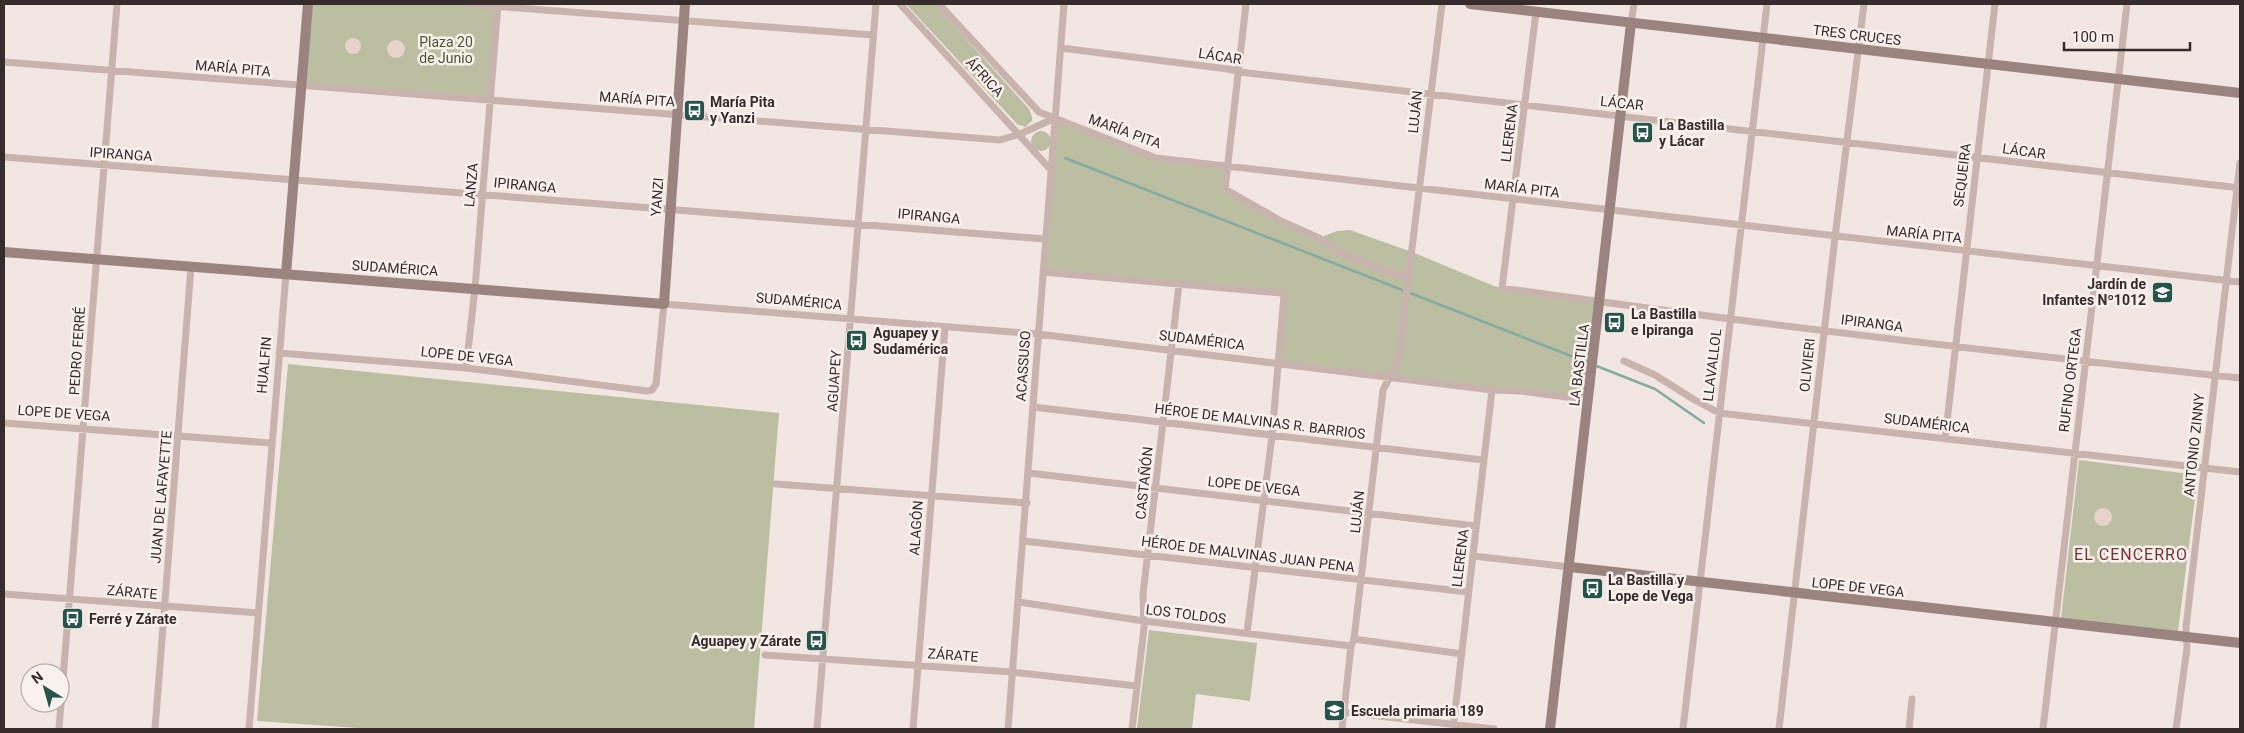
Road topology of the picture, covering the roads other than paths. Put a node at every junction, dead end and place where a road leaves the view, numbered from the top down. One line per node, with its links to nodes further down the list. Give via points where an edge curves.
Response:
1 (117, 4): 27 (street, PEDRO FERRÉ)
2 (308, 4): 30 (street, HUALFIN)
3 (466, 4): 17 (street)
4 (685, 4): 19 (street, YANZI)
5 (876, 4): 21 (street, AGUAPEY)
6 (900, 4): 40 (street, ÁFRICA)
7 (939, 4): 37 (street, ÁFRICA, via 1039,112)
8 (1064, 4): 23 (street, ACASSUSO)
9 (1246, 4): 28 (street)
10 (1442, 4): 32 (street, LUJÁN)
11 (1470, 4): 18 (street, TRES CRUCES)
12 (1634, 4): 20 (street, LA BASTILLA)
13 (1767, 4): 22 (street, LLAVALLOL)
14 (1864, 4): 24 (street, OLIVIERI)
15 (1995, 4): 26 (street, SEQUEIRA)
16 (2127, 4): 29 (street, RUFINO ORTEGA)
17 (498, 5): 19 (street); 33 (street, LANZA)
18 (1536, 12): 20 (street, TRES CRUCES); 34 (street, LLERENA)
19 (684, 20): 21 (street); 35 (street, YANZI)
20 (1631, 23): 22 (street, TRES CRUCES); 36 (street, LA BASTILLA)
21 (873, 35): 38 (street, AGUAPEY)
22 (1763, 38): 24 (street, TRES CRUCES); 39 (street, LLAVALLOL)
23 (1061, 48): 28 (street, LÁCAR); 37 (street, ACASSUSO)
24 (1858, 49): 26 (street, TRES CRUCES); 41 (street, OLIVIERI)
25 (4, 62): 27 (street, MARÍA PITA)
26 (1989, 64): 29 (street, TRES CRUCES); 43 (street, SEQUEIRA)
27 (111, 70): 30 (street, MARÍA PITA); 45 (street, PEDRO FERRÉ)
28 (1238, 71): 32 (street, LÁCAR); 46 (street)
29 (2119, 78): 31 (street, TRES CRUCES); 48 (street, RUFINO ORTEGA)
30 (301, 86): 33 (street, MARÍA PITA); 49 (street, HUALFIN)
31 (2240, 93)
32 (1429, 94): 34 (street, LÁCAR); 50 (street, LUJÁN)
33 (490, 101): 35 (street, MARÍA PITA); 52 (street, LANZA)
34 (1526, 106): 36 (street, LÁCAR); 53 (street, LLERENA)
35 (677, 115): 38 (street, MARÍA PITA); 54 (street, YANZI)
36 (1620, 115): 39 (street, LÁCAR); 55 (street, LA BASTILLA)
37 (1055, 118): 40 (street, MARÍA PITA); 46 (street, MARÍA PITA, via 1147,156); 47 (street, ACASSUSO)
38 (866, 130): 40 (street, MARÍA PITA, via 1000,140); 56 (street, AGUAPEY)
39 (1752, 132): 41 (street, LÁCAR); 57 (street, LLAVALLOL)
40 (1020, 134): 47 (street, ÁFRICA)
41 (1846, 142): 43 (street, LÁCAR); 58 (street, OLIVIERI)
42 (4, 157): 45 (street, IPIRANGA)
43 (1977, 157): 48 (street, LÁCAR); 60 (street, SEQUEIRA)
44 (2240, 163): 51 (street, ANTONIO ZINNY)
45 (105, 165): 49 (street, IPIRANGA); 62 (street, PEDRO FERRÉ)
46 (1228, 165): 50 (street, MARÍA PITA); 67 (street, via 1225,189 1343,254)
47 (1050, 168): 59 (street, ACASSUSO)
48 (2106, 174): 51 (street, LÁCAR); 63 (street, RUFINO ORTEGA)
49 (293, 179): 52 (street, IPIRANGA); 66 (street, HUALFIN)
50 (1420, 188): 53 (street, MARÍA PITA); 67 (street, LUJÁN)
51 (2239, 188): 68 (street, ANTONIO ZINNY)
52 (482, 194): 54 (street, IPIRANGA); 71 (street, LANZA)
53 (1513, 200): 55 (street, MARÍA PITA); 72 (street, LLERENA)
54 (670, 210): 56 (street, IPIRANGA); 74 (street, YANZI)
55 (1610, 211): 57 (street, MARÍA PITA); 73 (street, LA BASTILLA)
56 (858, 223): 59 (street, IPIRANGA); 75 (street, AGUAPEY)
57 (1740, 226): 58 (street, MARÍA PITA); 76 (street, LLAVALLOL)
58 (1835, 237): 60 (street, MARÍA PITA); 78 (street, OLIVIERI)
59 (1045, 239): 65 (street, ACASSUSO)
60 (1966, 251): 63 (street, MARÍA PITA); 80 (street, SEQUEIRA)
61 (4, 252): 62 (street, SUDAMÉRICA)
62 (96, 260): 64 (street, SUDAMÉRICA); 98 (street, PEDRO FERRÉ)
63 (2096, 266): 68 (street, MARÍA PITA); 84 (street, RUFINO ORTEGA)
64 (191, 267): 66 (street, SUDAMÉRICA); 99 (street, JUAN DE LAFAYETTE)
65 (1042, 272): 70 (street); 79 (street, ACASSUSO)
66 (286, 274): 71 (street, SUDAMÉRICA); 82 (street, HUALFIN)
67 (1408, 280): 88 (street, LUJÁN, via 1398,362)
68 (2226, 281): 69 (street, MARÍA PITA); 87 (street, ANTONIO ZINNY)
69 (2240, 282)
70 (1179, 284): 81 (street, CASTAÑÓN); 85 (street, via 1284,294)
71 (475, 288): 74 (street, SUDAMÉRICA); 86 (street, LANZA)
72 (1502, 288): 73 (street, IPIRANGA)
73 (1600, 302): 76 (street, IPIRANGA); 92 (street, LA BASTILLA)
74 (664, 304): 75 (street, SUDAMÉRICA); 90 (street, YANZI, via 656,384)
75 (851, 319): 77 (street, SUDAMÉRICA); 110 (street, AGUAPEY)
76 (1730, 319): 78 (street, IPIRANGA); 94 (street, LLAVALLOL)
77 (945, 328): 79 (street, SUDAMÉRICA); 112 (street, ALAGÓN)
78 (1824, 330): 80 (street, IPIRANGA); 97 (street, OLIVIERI)
79 (1038, 334): 81 (street, SUDAMÉRICA); 93 (street, ACASSUSO)
80 (1954, 346): 84 (street, IPIRANGA); 101 (street, SEQUEIRA)
81 (1170, 350): 85 (street, SUDAMÉRICA); 96 (street, CASTAÑÓN)
82 (280, 353): 86 (street, LOPE DE VEGA); 102 (street, HUALFIN)
83 (1624, 361): 94 (street, SUDAMÉRICA, via 1655,374)
84 (2085, 362): 87 (street, IPIRANGA); 104 (street, RUFINO ORTEGA)
85 (1278, 363): 88 (street, SUDAMÉRICA); 100 (street)
86 (466, 368): 90 (street, LOPE DE VEGA)
87 (2214, 375): 89 (street, IPIRANGA); 106 (street, ANTONIO ZINNY)
88 (1391, 377): 91 (street, SUDAMÉRICA); 103 (street, LUJÁN, via 1383,390)
89 (2240, 378)
90 (652, 390)
91 (1492, 390): 92 (street, SUDAMÉRICA, via 1528,391); 105 (street, LLERENA)
92 (1589, 400): 121 (street, LA BASTILLA)
93 (1033, 407): 96 (street, HÉROE DE MALVINAS R. BARRIOS); 108 (street, ACASSUSO)
94 (1719, 413): 97 (street, SUDAMÉRICA); 123 (street, LLAVALLOL)
95 (4, 423): 98 (street, LOPE DE VEGA)
96 (1164, 423): 100 (street, HÉROE DE MALVINAS R. BARRIOS); 111 (street, CASTAÑÓN)
97 (1814, 424): 101 (street, SUDAMÉRICA); 126 (street, OLIVIERI)
98 (84, 429): 99 (street, LOPE DE VEGA); 127 (street, PEDRO FERRÉ)
99 (178, 436): 102 (street, LOPE DE VEGA); 129 (street, JUAN DE LAFAYETTE)
100 (1272, 436): 103 (street, HÉROE DE MALVINAS R. BARRIOS); 113 (street)
101 (1945, 439): 104 (street, SUDAMÉRICA)
102 (271, 443): 130 (street, HUALFIN)
103 (1376, 447): 105 (street, HÉROE DE MALVINAS R. BARRIOS); 115 (street, LUJÁN)
104 (2074, 454): 106 (street, SUDAMÉRICA); 132 (street, RUFINO ORTEGA)
105 (1484, 460): 116 (street, LLERENA)
106 (2204, 469): 107 (street, SUDAMÉRICA); 134 (street, ANTONIO ZINNY)
107 (2240, 472)
108 (1028, 473): 111 (street, LOPE DE VEGA); 114 (street, ACASSUSO)
109 (776, 484): 110 (street)
110 (838, 489): 112 (street); 139 (street, AGUAPEY)
111 (1155, 489): 113 (street, LOPE DE VEGA); 118 (street, CASTAÑÓN)
112 (931, 495): 114 (street); 140 (street, ALAGÓN)
113 (1264, 501): 115 (street, LOPE DE VEGA); 120 (street)
114 (1027, 503): 117 (street, ACASSUSO)
115 (1369, 513): 116 (street, LOPE DE VEGA); 122 (street, LUJÁN)
116 (1476, 526): 119 (street, LLERENA)
117 (1024, 541): 118 (street, HÉROE DE MALVINAS JUAN PENA); 128 (street, ACASSUSO)
118 (1149, 555): 120 (street, HÉROE DE MALVINAS JUAN PENA); 131 (street, CASTAÑÓN, via 1143,594)
119 (1473, 556): 121 (street, LOPE DE VEGA); 124 (street, LLERENA)
120 (1256, 567): 122 (street, HÉROE DE MALVINAS JUAN PENA); 133 (street)
121 (1570, 567): 123 (street, LOPE DE VEGA); 155 (street, LA BASTILLA)
122 (1361, 580): 124 (street, HÉROE DE MALVINAS JUAN PENA); 135 (street, LUJÁN)
123 (1699, 583): 126 (street, LOPE DE VEGA); 156 (street, LLAVALLOL)
124 (1468, 592): 137 (street, LLERENA)
125 (4, 594): 127 (street, ZÁRATE)
126 (1794, 594): 132 (street, LOPE DE VEGA); 157 (street, OLIVIERI)
127 (70, 599): 129 (street, ZÁRATE); 146 (street, PEDRO FERRÉ)
128 (1019, 602): 131 (street, LOS TOLDOS); 141 (street, ACASSUSO)
129 (164, 607): 130 (street, ZÁRATE); 147 (street, JUAN DE LAFAYETTE)
130 (258, 613): 148 (street, HUALFIN)
131 (1144, 622): 133 (street, LOS TOLDOS); 142 (street, CASTAÑÓN)
132 (2055, 623): 134 (street, LOPE DE VEGA); 159 (street, RUFINO ORTEGA)
133 (1247, 633): 135 (street, LOS TOLDOS)
134 (2186, 637): 136 (street, LOPE DE VEGA); 160 (street, ANTONIO ZINNY)
135 (1353, 642): 137 (street, LOS TOLDOS); 144 (street, LUJÁN)
136 (2240, 644)
137 (1462, 654): 145 (street, LLERENA)
138 (765, 655): 139 (street, ZÁRATE)
139 (823, 658): 140 (street, ZÁRATE); 149 (street, AGUAPEY)
140 (918, 665): 141 (street, ZÁRATE); 150 (street, ALAGÓN)
141 (1012, 672): 142 (street, ZÁRATE); 151 (street, ACASSUSO)
142 (1137, 686): 152 (street, CASTAÑÓN)
143 (1912, 699): 158 (street)
144 (1344, 712): 145 (street); 153 (street, LUJÁN)
145 (1453, 727): 154 (street)
146 (60, 729)
147 (155, 729)
148 (248, 729)
149 (817, 729)
150 (913, 729)
151 (1008, 729)
152 (1132, 729)
153 (1342, 729)
154 (1494, 729)
155 (1550, 729)
156 (1683, 729)
157 (1779, 729)
158 (1909, 729)
159 (2042, 729)
160 (2176, 729)

